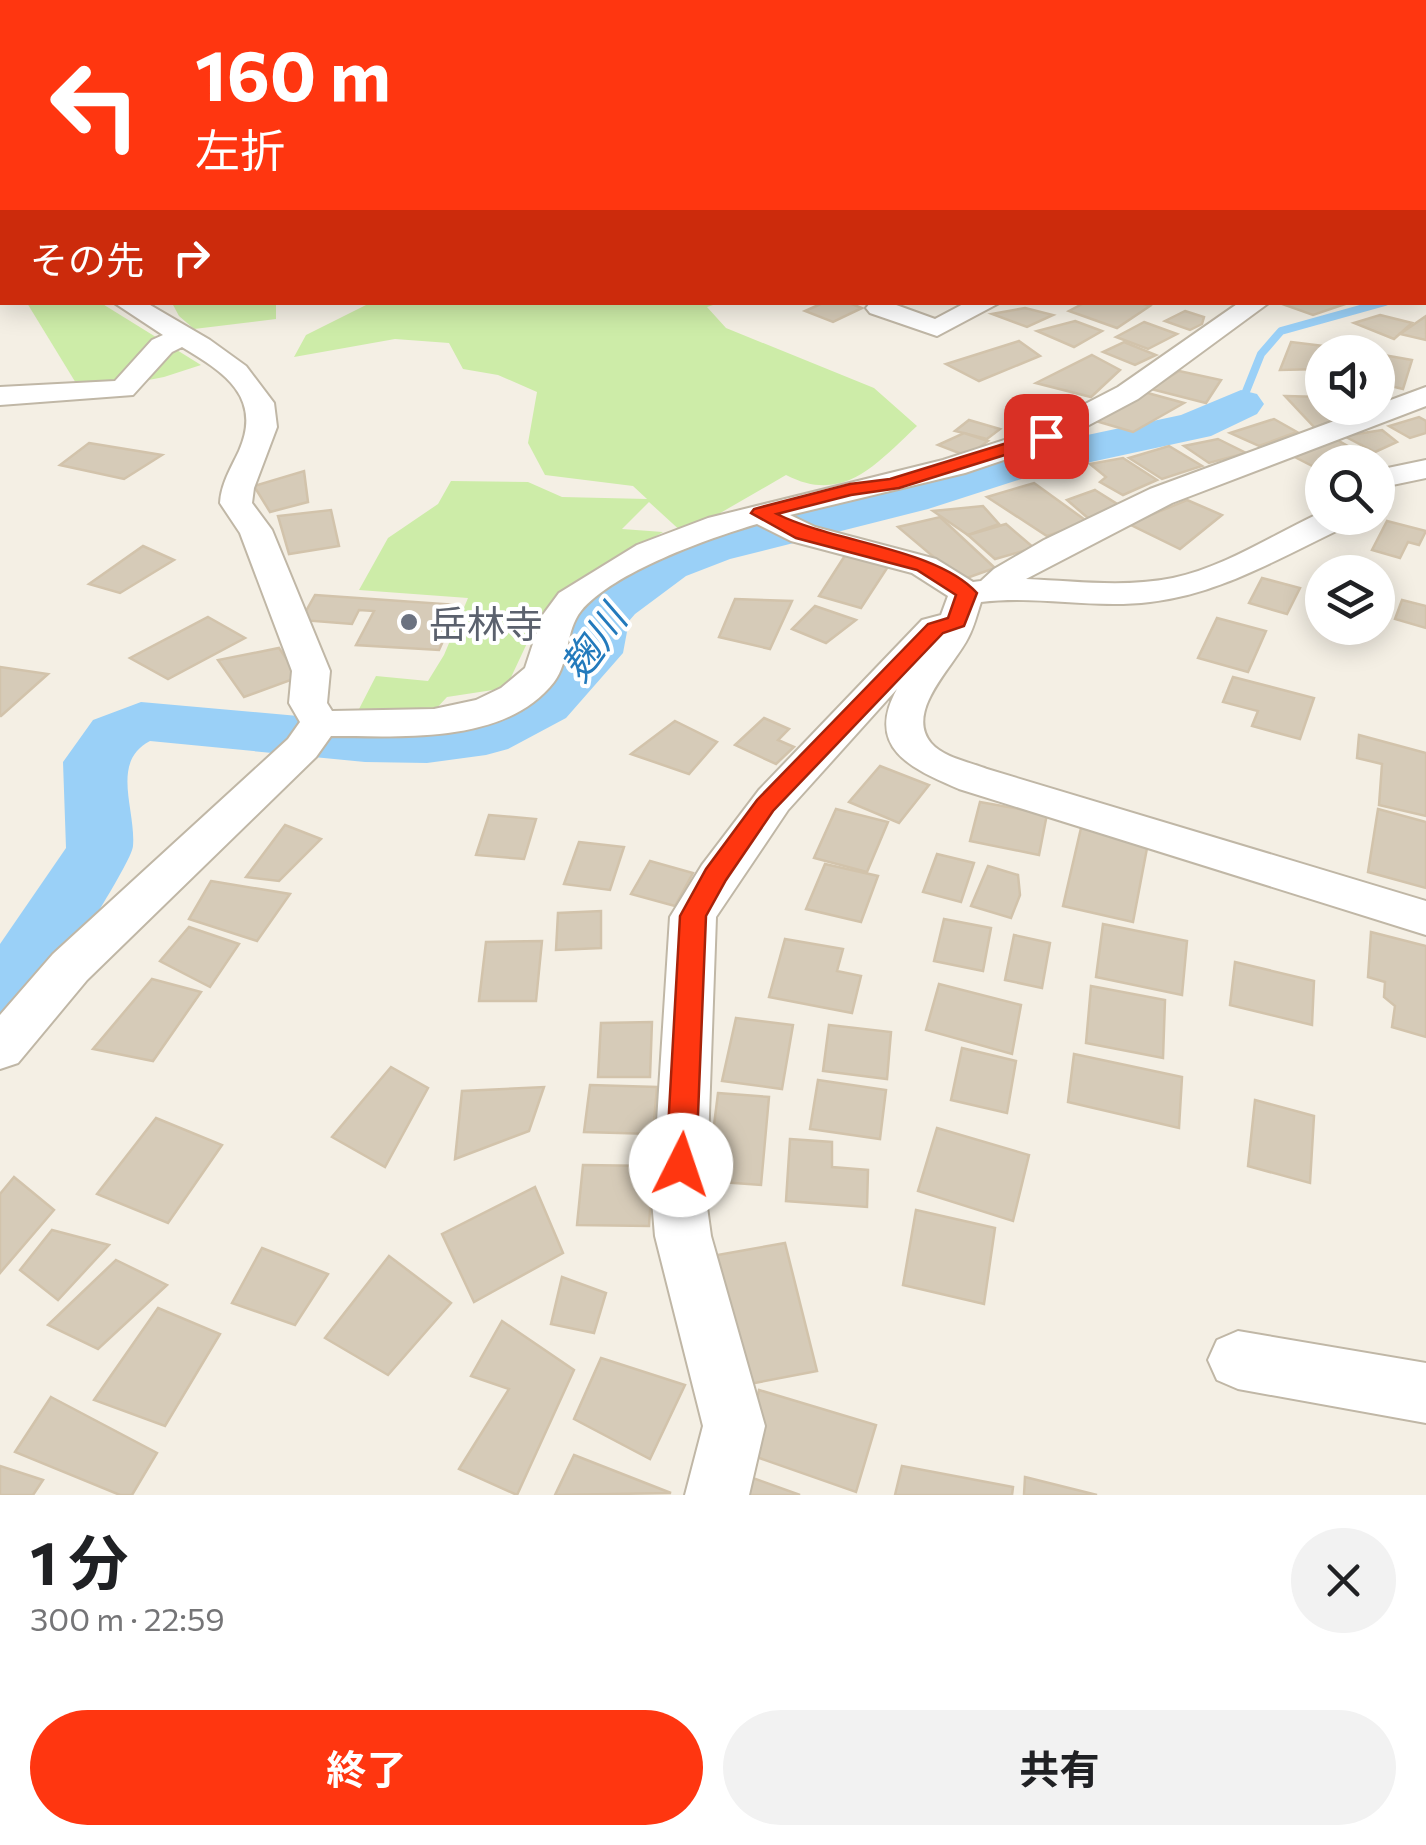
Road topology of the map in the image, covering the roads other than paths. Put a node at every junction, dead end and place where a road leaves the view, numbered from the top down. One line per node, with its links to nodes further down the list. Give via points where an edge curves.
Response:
1 (131, 305): 5 (street)
2 (982, 305): 4 (street, via 937,328)
3 (1253, 305): 10 (street, via 1120,396 1046,436)
4 (879, 308)
5 (181, 337): 6 (street, via 162,346 123,388); 13 (street, via 236,371 260,403 253,462 236,498 240,514 256,530 311,671)
6 (0, 396)
7 (1425, 398): 12 (street, via 1160,496 1056,546)
8 (1425, 470): 9 (street)
9 (1395, 476)
10 (764, 516): 12 (street, via 803,534 924,566); 13 (street, via 673,541 624,565 564,608 539,676 510,698 463,718)
11 (1305, 532): 12 (street, via 1171,589)
12 (972, 601): 14 (street, via 913,688 905,720 914,750 973,778); 18 (street, via 936,628 765,805 693,916 679,1200 734,1426)
13 (313, 732): 15 (street, via 70,967)
14 (1426, 918)
15 (0, 1050)
16 (1238, 1360): 17 (street)
17 (1426, 1393)
18 (717, 1495)

